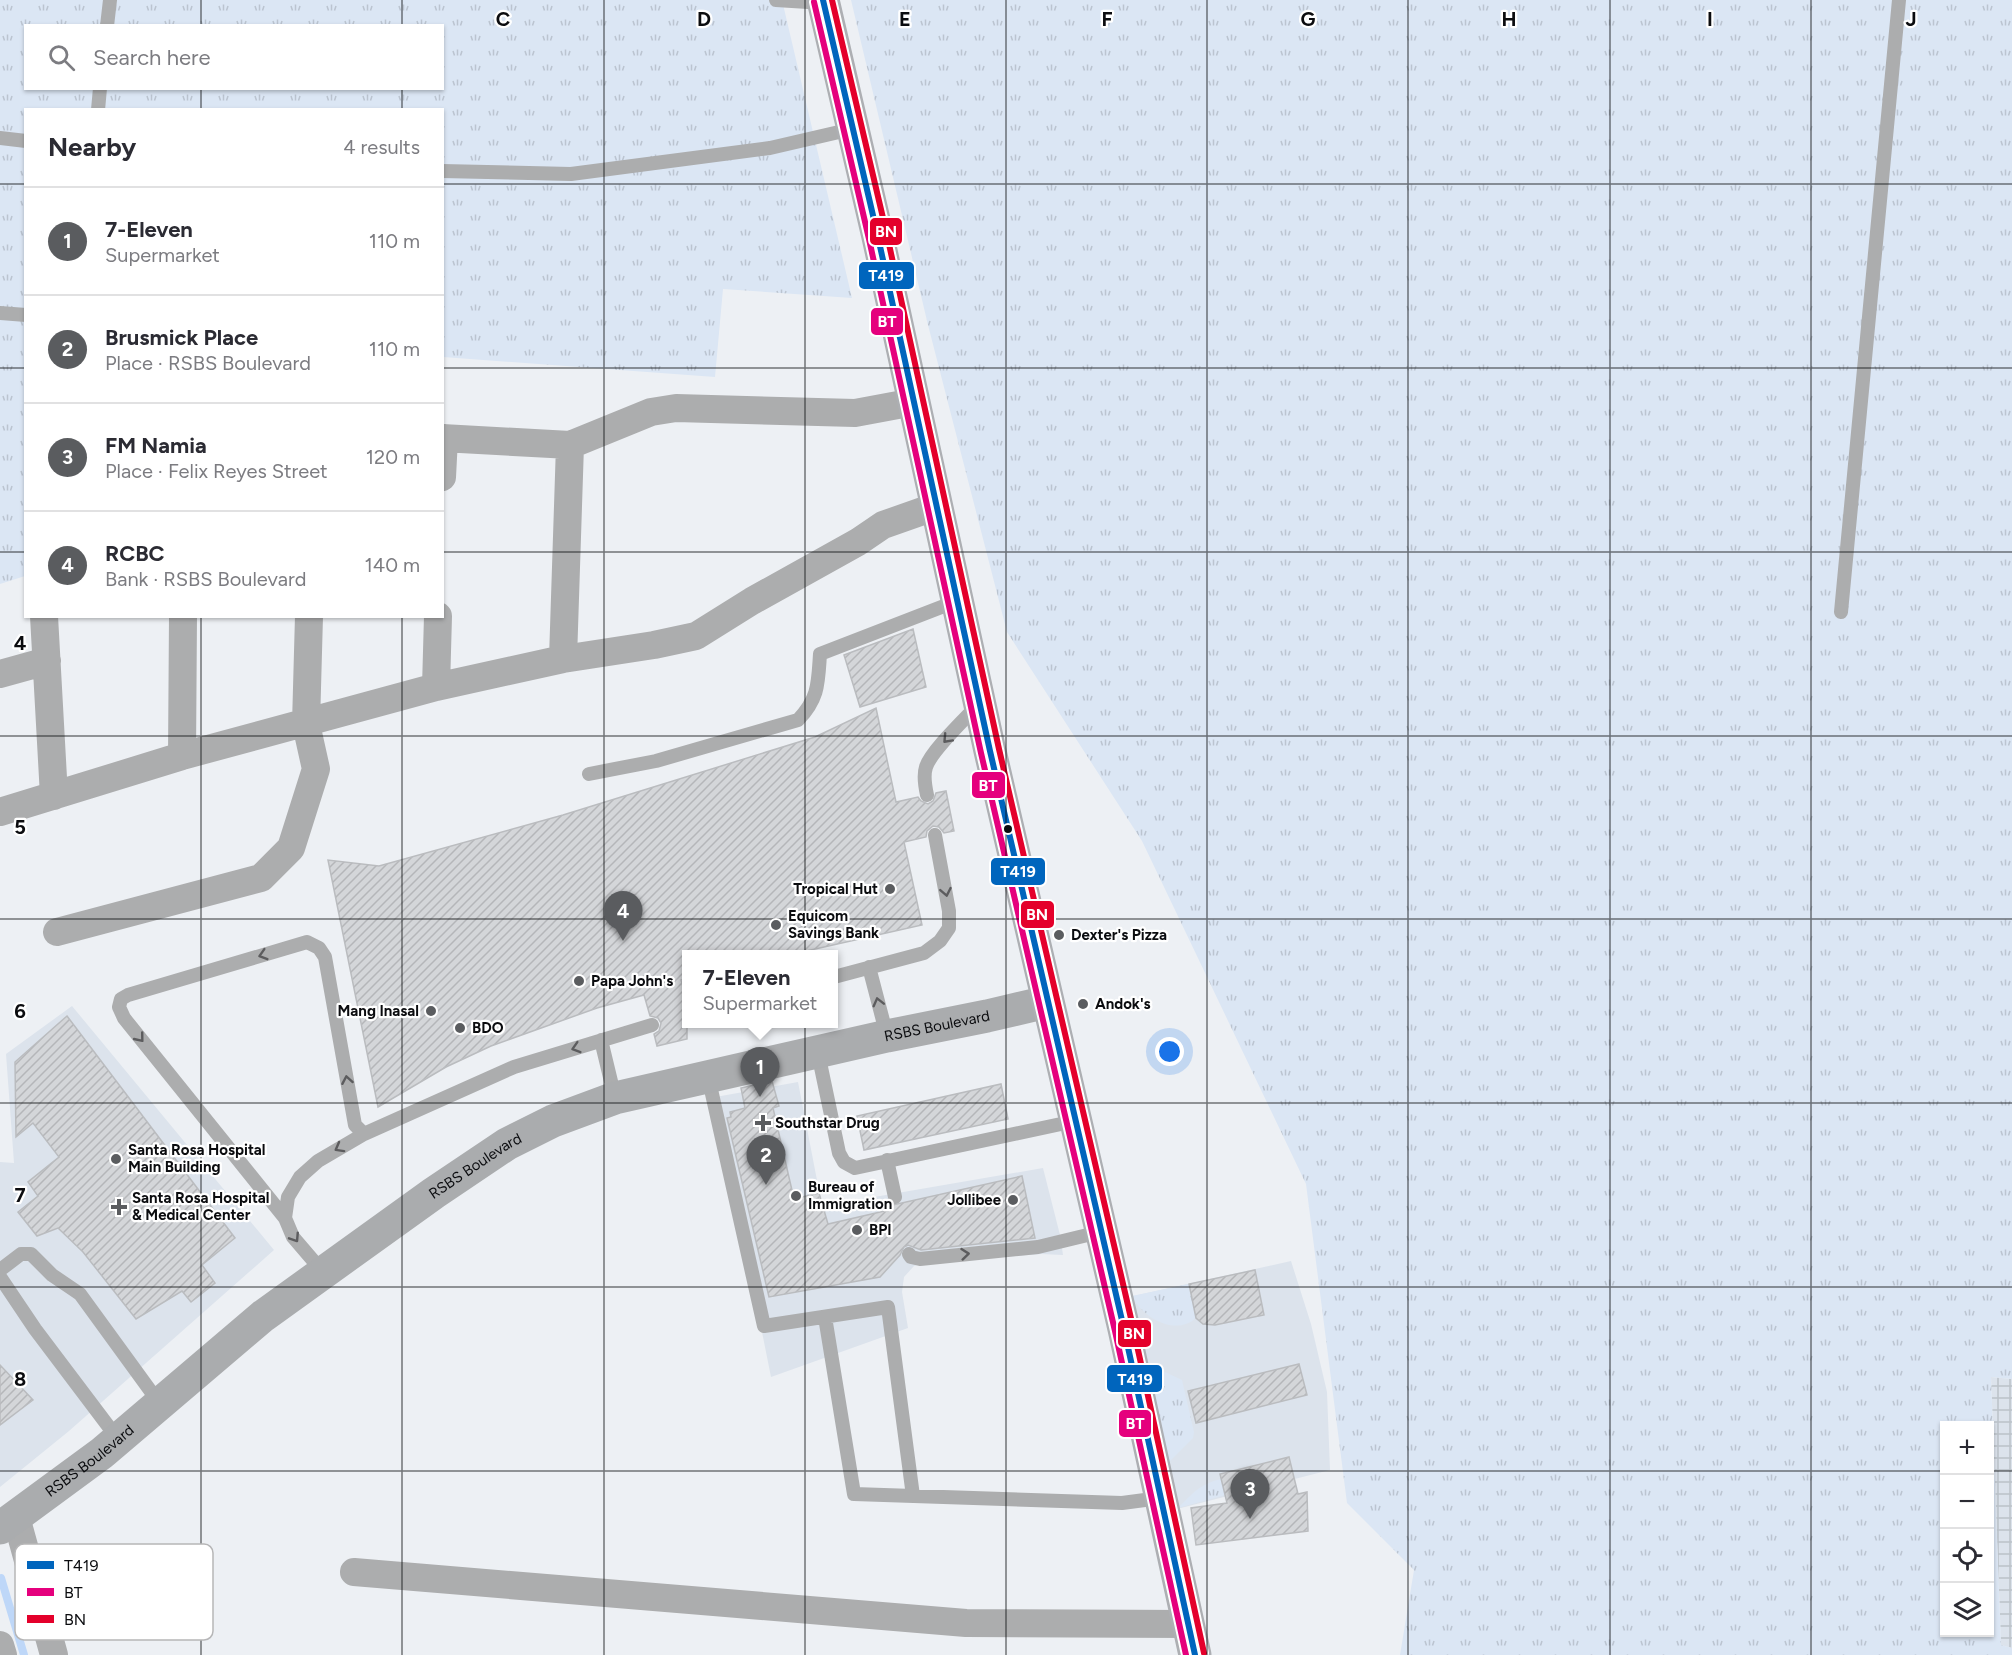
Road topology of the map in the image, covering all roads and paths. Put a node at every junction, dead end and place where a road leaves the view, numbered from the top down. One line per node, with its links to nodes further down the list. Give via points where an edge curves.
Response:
1 (110, 0): 5 (lane)
2 (776, 0): 4 (lane)
3 (1899, 0): 19 (lane)
4 (824, 1): 8 (main road)
5 (107, 24)
6 (100, 90): 7 (lane)
7 (98, 108)
8 (852, 129): 11 (lane, via 770,148 571,174); 14 (main road)
9 (0, 138): 10 (lane)
10 (24, 141)
11 (444, 171)
12 (0, 314): 13 (lane)
13 (24, 315)
14 (914, 402): 16 (street, via 855,413 676,408 651,412); 17 (main road)
15 (444, 438): 16 (street)
16 (570, 446): 24 (street)
17 (937, 506): 18 (main road); 24 (street, via 884,525 696,636)
18 (957, 601): 28 (main road); 31 (lane, via 820,654 818,687 811,707 798,720 656,761)
19 (1841, 612)
20 (44, 618): 25 (street)
21 (183, 618): 30 (street)
22 (309, 618): 29 (street)
23 (438, 618): 27 (street)
24 (563, 659): 27 (street)
25 (47, 661): 26 (street); 33 (street)
26 (0, 674)
27 (436, 687): 29 (street)
28 (980, 704): 32 (lane, one-way to 32, via 926,766); 39 (main road)
29 (306, 724): 30 (street); 36 (street, via 316,769 291,848 261,878)
30 (183, 756): 33 (street)
31 (589, 774)
32 (927, 795)
33 (54, 796): 34 (street)
34 (0, 812)
35 (935, 835): 37 (lane, one-way to 37, via 950,928 924,953)
36 (57, 932)
37 (870, 967): 38 (lane); 41 (lane, one-way to 37)
38 (838, 976)
39 (1047, 1002): 41 (street, RSBS Boulevard); 46 (main road)
40 (652, 1025): 42 (lane)
41 (887, 1036): 43 (street, RSBS Boulevard)
42 (601, 1040): 45 (lane); 47 (lane, one-way to 47, via 514,1067)
43 (818, 1053): 44 (street, RSBS Boulevard); 48 (lane, via 844,1162 855,1168)
44 (708, 1076): 45 (street, RSBS Boulevard); 56 (lane, via 764,1326)
45 (615, 1098): 54 (street, RSBS Boulevard, via 553,1121 507,1144)
46 (1075, 1121): 48 (lane); 51 (main road)
47 (364, 1134): 50 (lane, one-way to 50, via 318,1161 300,1177 288,1197); 50 (lane, one-way to 50, via 355,1125 325,957 319,948 307,942 121,999 119,1007 124,1018)
48 (887, 1160): 49 (lane)
49 (895, 1197)
50 (285, 1218): 54 (lane, one-way to 54, via 293,1237)
51 (1100, 1232): 52 (lane, one-way to 51, via 920,1259 1038,1247); 60 (main road)
52 (909, 1254)
53 (0, 1270): 57 (lane, via 21,1254 31,1254 80,1294)
54 (323, 1272): 57 (street, RSBS Boulevard, via 263,1316)
55 (0, 1277): 58 (lane)
56 (825, 1317): 59 (lane, via 854,1494); 59 (lane, via 888,1306)
57 (160, 1404): 58 (street, RSBS Boulevard)
58 (118, 1439): 61 (street, RSBS Boulevard)
59 (913, 1496): 60 (lane, via 1122,1503)
60 (1160, 1498): 64 (main road)
61 (8, 1522): 62 (street)
62 (16, 1544)
63 (354, 1572): 64 (street, via 966,1623)
64 (1188, 1624): 69 (main road)
65 (49, 1640): 68 (street)
66 (0, 1645): 67 (street)
67 (3, 1655)
68 (54, 1655)
69 (1195, 1655)

